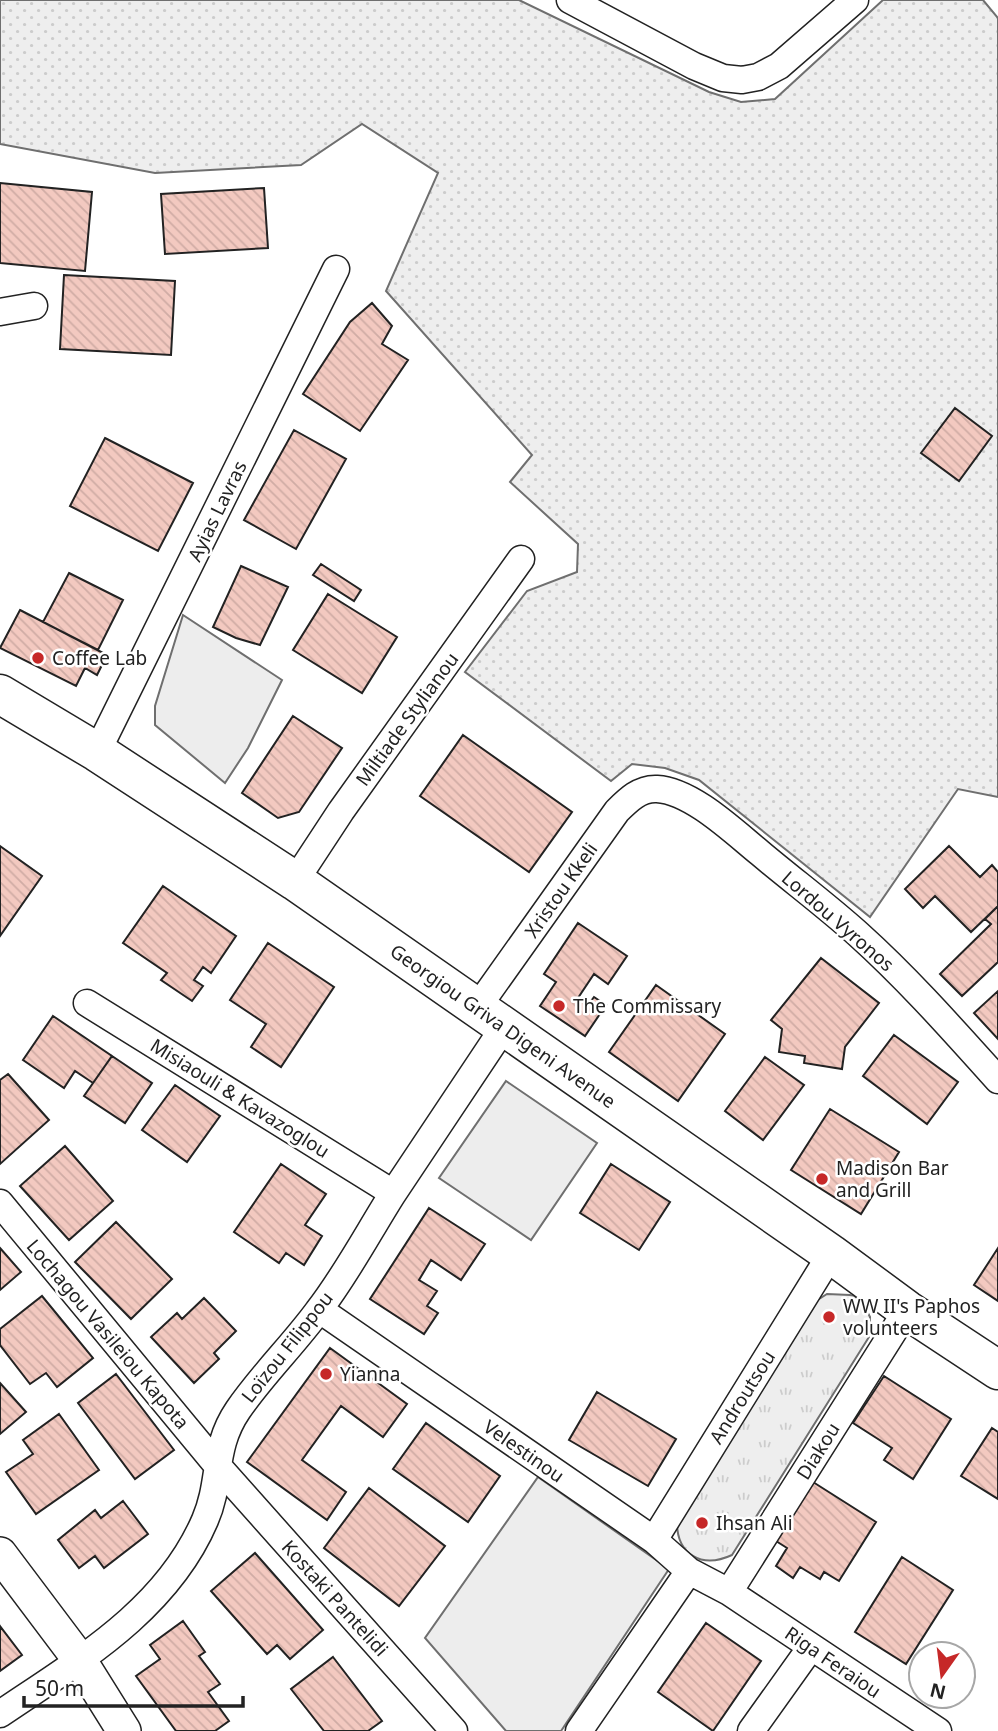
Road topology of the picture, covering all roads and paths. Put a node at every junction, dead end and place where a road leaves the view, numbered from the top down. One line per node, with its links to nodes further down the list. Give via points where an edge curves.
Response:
1 (570, 0): 2 (street, via 694,66 742,80 779,66)
2 (855, 0)
3 (336, 270): 8 (street, Ayias Lavras)
4 (34, 306): 5 (street)
5 (0, 312)
6 (521, 559): 10 (street, Miltiade Stylianou)
7 (0, 694): 8 (main road, Georgiou Griva Digeni Avenue)
8 (97, 752): 10 (main road, Georgiou Griva Digeni Avenue)
9 (657, 789): 12 (street, Xristou Kkeli, via 643,790 617,811); 13 (street, Lordou Vyronos, via 676,793 721,821 858,933)
10 (295, 881): 12 (main road, Georgiou Griva Digeni Avenue)
11 (87, 1003): 14 (street, Misiaouli & Kavazoglou)
12 (490, 1018): 14 (street, Loïzou Filippou); 16 (main road, Georgiou Griva Digeni Avenue)
13 (998, 1080)
14 (393, 1193): 17 (street, Loïzou Filippou)
15 (0, 1203): 20 (street, Lochagou Vasileiou Kapota)
16 (831, 1254): 18 (main road, Georgiou Griva Digeni Avenue); 21 (street, Androutsou)
17 (320, 1310): 20 (street, Loïzou Filippou, via 240,1408 226,1429); 21 (street, Velestinou)
18 (907, 1310): 19 (main road, Georgiou Griva Digeni Avenue); 24 (street, Diakou)
19 (998, 1370)
20 (216, 1464): 26 (street, Loïzou Filippou, via 215,1494 204,1522 160,1592); 29 (street, Kostaki Pantelidi)
21 (654, 1540): 23 (street, Velestinou)
22 (0, 1554): 26 (street)
23 (689, 1571): 24 (street, Velestinou); 30 (street)
24 (729, 1592): 25 (street, Riga Feraiou)
25 (811, 1647): 31 (street); 32 (street, Riga Feraiou)
26 (79, 1659): 27 (street, Loïzou Filippou); 28 (street)
27 (0, 1714)
28 (124, 1731)
29 (454, 1731)
30 (579, 1731)
31 (751, 1731)
32 (938, 1731)

